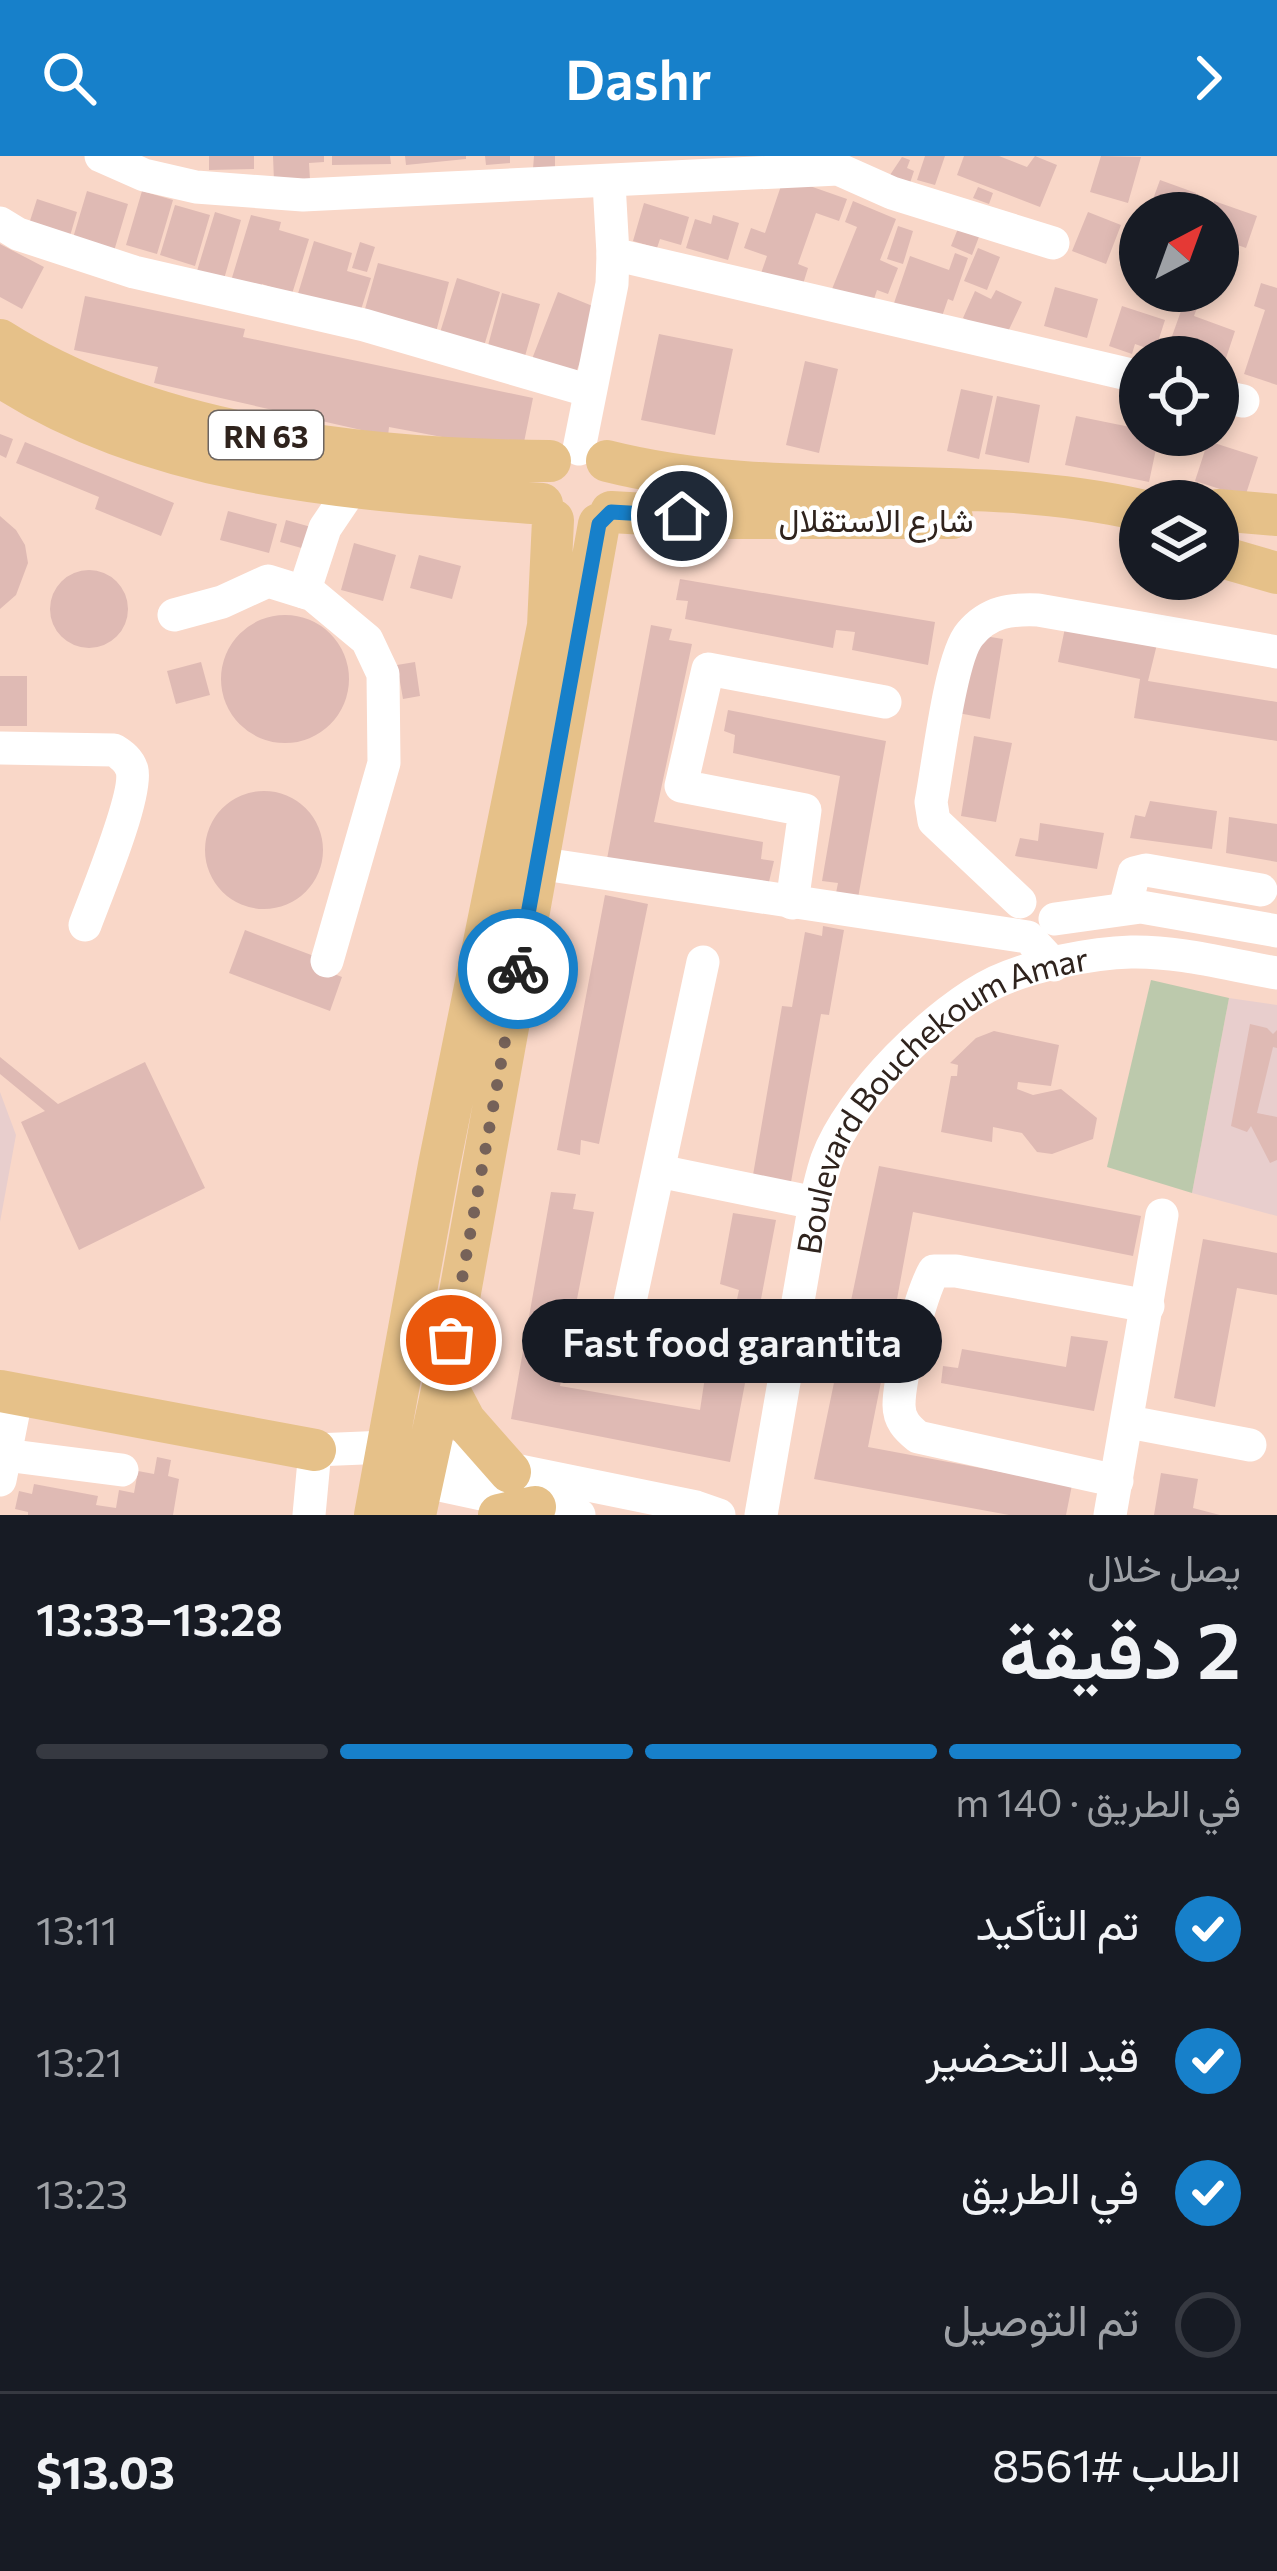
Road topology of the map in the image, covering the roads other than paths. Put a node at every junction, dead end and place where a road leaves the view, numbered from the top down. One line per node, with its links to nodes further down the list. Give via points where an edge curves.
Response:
1 (101, 156): 3 (street)
2 (838, 163): 4 (street); 6 (street, via 892,193)
3 (140, 166): 4 (street, via 196,188 303,195)
4 (609, 183): 7 (street)
5 (0, 223): 11 (street, via 134,272 364,325)
6 (1053, 243)
7 (613, 254): 9 (street); 11 (street)
8 (0, 340): 12 (main road, RN 63, via 93,389 216,425 412,455)
9 (1119, 372)
10 (0, 376): 13 (main road, RN 63, via 77,416 211,463)
11 (590, 391): 12 (street)
12 (579, 457): 14 (main road, RN 63, via 748,483); 16 (main road, via 539,482); 18 (main road, via 619,486)
13 (352, 488): 16 (main road, RN 63); 24 (street, via 325,528)
14 (1119, 504)
15 (1239, 511): 17 (main road)
16 (547, 512): 18 (main road, via 576,529); 53 (main road, via 548,626 439,1166)
17 (1277, 514)
18 (605, 518): 19 (main road, شارع الاستقلال, via 1010,519); 29 (main road)
19 (1119, 533)
20 (1239, 535): 21 (main road)
21 (1277, 545)
22 (1239, 562): 23 (main road)
23 (1277, 573)
24 (304, 592): 25 (street, via 268,581); 36 (street, via 367,640 383,674 384,764)
25 (174, 616)
26 (1277, 652): 34 (street, via 1038,610 1005,609 966,638 931,802 934,821 1020,902 1014,922)
27 (885, 702): 31 (street, via 708,669 681,786 805,810)
28 (0, 748): 33 (street, via 125,756 133,774 128,805)
29 (537, 863): 31 (street); 45 (main road)
30 (1261, 890): 32 (street, via 1146,870 1134,873)
31 (792, 903): 34 (street)
32 (1125, 908): 34 (street); 35 (street)
33 (86, 925)
34 (1041, 928): 38 (street)
35 (1277, 931)
36 (327, 961)
37 (704, 962): 40 (street)
38 (1054, 964): 39 (street, Boulevard Bouchekoum Amar, via 1132,952); 41 (street, Boulevard Bouchekoum Amar, via 997,981 926,1029 865,1095 827,1156)
39 (1277, 973)
40 (658, 1171): 41 (street); 44 (street)
41 (815, 1203): 60 (street, Boulevard Bouchekoum Amar)
42 (1162, 1215): 43 (street)
43 (1148, 1306): 47 (street); 54 (street, via 934,1271 899,1406 904,1427 918,1437)
44 (617, 1362)
45 (444, 1381): 52 (main road, via 465,1421); 53 (main road)
46 (9, 1393): 49 (main road); 50 (street)
47 (1129, 1422): 48 (street); 54 (street)
48 (1250, 1445)
49 (315, 1450): 53 (street); 56 (street)
50 (3, 1467): 51 (street)
51 (122, 1470)
52 (510, 1472): 53 (street); 59 (street)
53 (407, 1474): 55 (street); 57 (main road)
54 (1117, 1480): 61 (street)
55 (517, 1511): 58 (street)
56 (309, 1515)
57 (374, 1515)
58 (579, 1515)
59 (719, 1515)
60 (761, 1515)
61 (1110, 1515)

